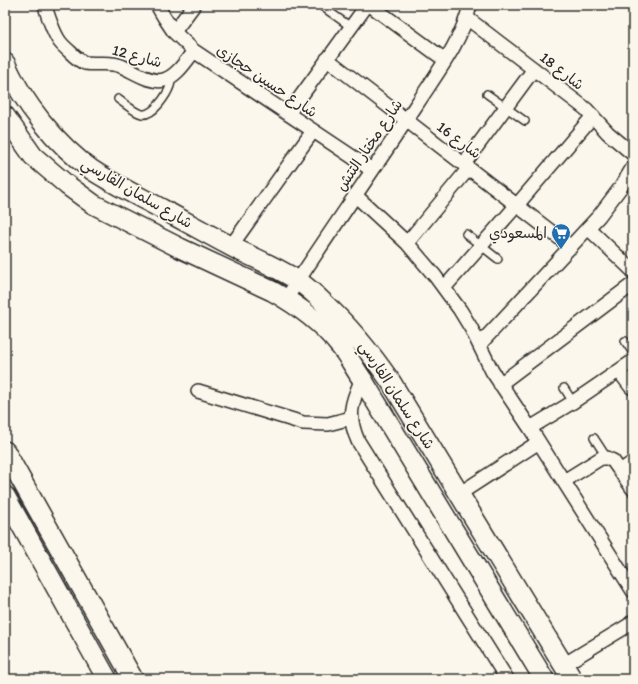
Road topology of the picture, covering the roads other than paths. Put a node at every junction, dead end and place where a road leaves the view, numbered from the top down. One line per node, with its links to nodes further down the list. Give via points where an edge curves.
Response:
1 (45, 5): 14 (street, شارع 12, via 57,37 79,61 94,64 111,63 157,81)
2 (157, 5): 8 (street, شارع حسين حجازى)
3 (194, 5): 8 (street)
4 (320, 5): 7 (lane)
5 (368, 5): 7 (street); 11 (street)
6 (469, 11): 11 (street, شارع مختار التتش); 13 (street, شارع 18)
7 (351, 27): 10 (street)
8 (174, 32): 9 (street, شارع حسين حجازى)
9 (194, 51): 14 (street, شارع 12); 18 (street, شارع حسين حجازى)
10 (327, 59): 18 (street); 21 (street, شارع 16)
11 (445, 60): 21 (street, شارع مختار التتش)
12 (5, 63): 33 (street, شارع سلمان الفارسي, via 36,114 77,157 116,183)
13 (534, 69): 17 (street); 20 (street, شارع 18)
14 (172, 77): 16 (lane, via 165,96 148,114 138,112)
15 (488, 94): 17 (lane)
16 (118, 98)
17 (506, 107): 22 (lane); 25 (street)
18 (288, 114): 23 (street, شارع حسين حجازى)
19 (5, 116): 41 (street, شارع سلمان الفارسي, via 33,156 94,204)
20 (593, 116): 24 (street, شارع 18); 29 (street)
21 (406, 120): 25 (street, شارع 16); 26 (street, شارع مختار التتش)
22 (525, 121)
23 (313, 131): 26 (street, شارع حسين حجازى); 33 (street)
24 (633, 154)
25 (466, 166): 29 (street, شارع 16); 32 (street)
26 (372, 170): 28 (street, شارع مختار التتش)
27 (632, 171): 30 (street)
28 (355, 195): 32 (street); 38 (street, شارع مختار التتش)
29 (517, 205): 34 (street); 35 (street, شارع 16)
30 (588, 228): 35 (street); 37 (street)
31 (466, 234): 34 (lane)
32 (407, 243): 40 (street)
33 (231, 246): 38 (street, شارع سلمان الفارسي)
34 (481, 246): 36 (lane); 40 (street)
35 (571, 247): 43 (street)
36 (498, 259)
37 (633, 271)
38 (298, 281): 41 (street, شارع مختار التتش); 63 (street, شارع سلمان الفارسي, via 340,317 376,359)
39 (633, 284): 48 (street)
40 (444, 288): 43 (street)
41 (286, 299): 47 (street, شارع سلمان الفارسي, via 308,314 330,335)
42 (625, 341): 44 (lane)
43 (480, 344): 48 (street)
44 (633, 353)
45 (633, 361): 46 (street)
46 (619, 371): 50 (street); 52 (street)
47 (362, 379): 53 (street, via 352,405); 71 (street, شارع سلمان الفارسي)
48 (500, 384): 54 (street)
49 (564, 388): 52 (lane)
50 (633, 388)
51 (198, 391): 53 (street, via 303,423 328,424)
52 (573, 402): 54 (street)
53 (351, 418): 70 (street, via 358,441)
54 (530, 428): 56 (street)
55 (594, 438): 58 (lane)
56 (539, 442): 61 (street); 63 (street)
57 (5, 452): 69 (street)
58 (607, 458): 60 (street, via 613,461); 61 (street, via 601,458)
59 (633, 462): 60 (street)
60 (620, 471): 62 (street)
61 (564, 481): 65 (street)
62 (633, 489)
63 (459, 494): 67 (street, شارع سلمان الفارسي)
64 (5, 496): 68 (street)
65 (633, 591)
66 (633, 621): 67 (street)
67 (568, 672)
68 (107, 679)
69 (133, 679)
70 (507, 679)
71 (544, 679)

